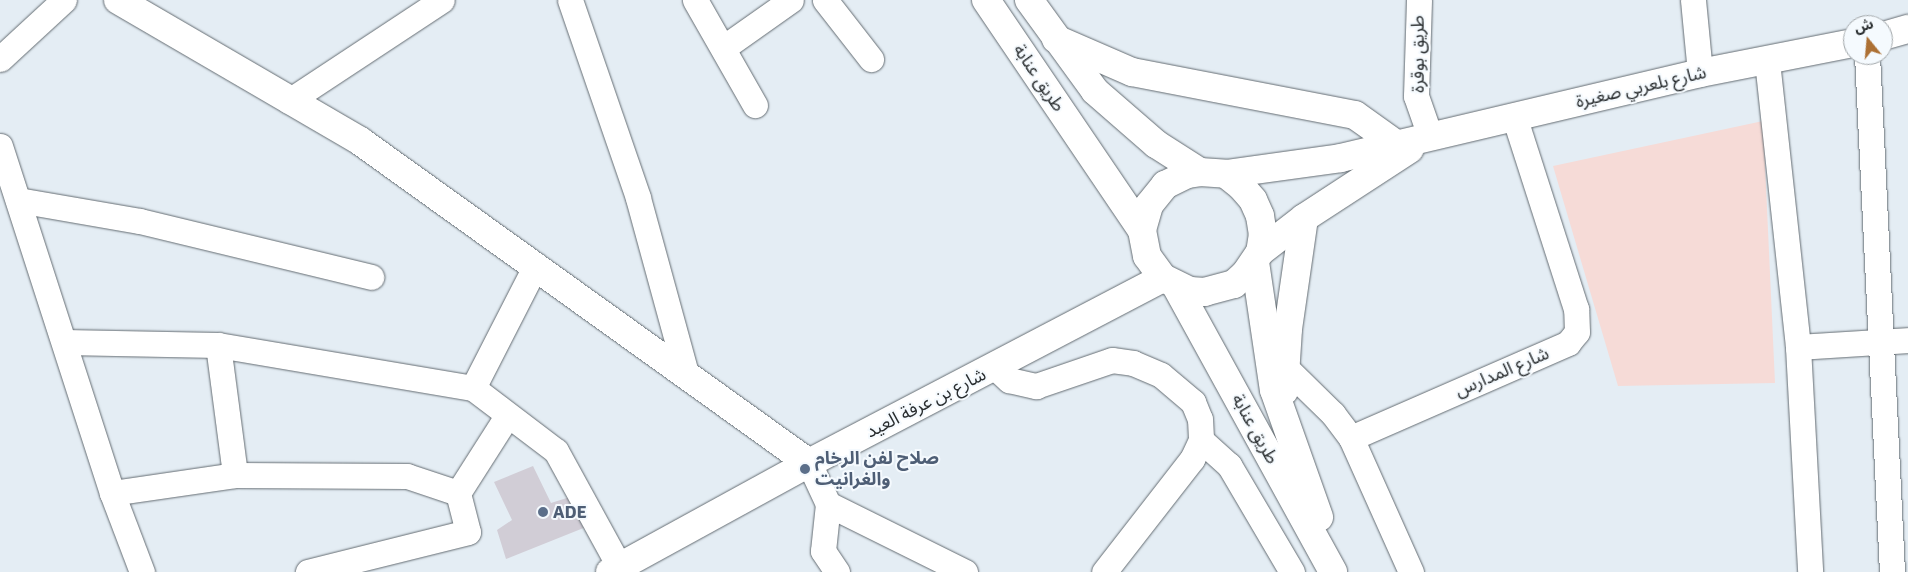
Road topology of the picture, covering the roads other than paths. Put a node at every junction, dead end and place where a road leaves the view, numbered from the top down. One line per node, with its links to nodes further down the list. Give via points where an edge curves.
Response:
1 (64, 0): 17 (street)
2 (118, 0): 22 (main road)
3 (442, 0): 22 (street)
4 (570, 0): 43 (street, via 638,198)
5 (695, 0): 16 (street)
6 (791, 0): 16 (street)
7 (825, 0): 18 (street)
8 (986, 0): 31 (main road, طريق عنابة)
9 (1029, 0): 14 (main road, طريق عنابة)
10 (1419, 0): 25 (street, طريق بوقرة, via 1416,96)
11 (1693, 0): 21 (street)
12 (1908, 29): 13 (main road)
13 (1893, 33)
14 (1056, 39): 26 (main road, via 1132,72 1355,114); 28 (main road, طريق عنابة, via 1095,91 1122,116 1156,144)
15 (1843, 45): 19 (main road, شارع بلعربي صغيرة)
16 (723, 48): 23 (street)
17 (0, 59)
18 (871, 59)
19 (1767, 61): 21 (main road, شارع بلعربي صغيرة); 40 (street)
20 (1867, 65): 38 (street)
21 (1700, 73): 24 (main road, شارع بلعربي صغيرة)
22 (289, 100): 33 (main road, via 360,141)
23 (755, 105)
24 (1514, 116): 25 (main road, شارع بلعربي صغيرة); 47 (street, شارع المدارس, via 1576,309 1577,332 1568,343)
25 (1430, 136): 26 (main road, شارع بلعربي صغيرة); 30 (main road, شارع بلعربي صغيرة)
26 (1397, 145): 28 (main road, شارع بلعربي صغيرة, via 1283,168)
27 (0, 146): 29 (street)
28 (1213, 173): 31 (main road, via 1188,174 1165,186 1149,205); 32 (main road, via 1253,200 1263,234)
29 (18, 200): 34 (street, via 140,221); 37 (street)
30 (1304, 218): 32 (main road, شارع بلعربي صغيرة); 42 (main road)
31 (1142, 230): 35 (main road, via 1147,256)
32 (1257, 257): 35 (main road, via 1234,284 1220,290 1205,292); 46 (main road, طريق عنابة, via 1265,339)
33 (536, 265): 43 (main road); 44 (street)
34 (371, 277)
35 (1169, 282): 41 (main road, شارع بن عرفة العيد); 61 (main road, طريق عنابة)
36 (1908, 340): 38 (street)
37 (64, 342): 39 (street); 51 (street)
38 (1879, 342): 40 (street); 65 (street)
39 (218, 345): 44 (street); 50 (street)
40 (1798, 347): 64 (street)
41 (996, 368): 48 (street, via 1009,380 1036,386 1112,360 1133,363 1160,375 1193,402 1200,419); 49 (main road, شارع بن عرفة العيد)
42 (1286, 368): 46 (main road); 47 (street, via 1333,414)
43 (686, 374): 49 (main road)
44 (474, 388): 45 (street)
45 (507, 416): 52 (street); 54 (street, via 556,451)
46 (1282, 420): 62 (main road, طريق عنابة)
47 (1351, 438): 63 (street)
48 (1201, 440): 59 (street, via 1192,459); 60 (street, via 1229,465)
49 (809, 463): 53 (street); 54 (main road, شارع بن عرفة العيد)
50 (235, 475): 51 (street); 52 (street, via 407,476)
51 (112, 493): 55 (street)
52 (458, 493): 56 (street, via 468,532)
53 (828, 504): 57 (street, via 824,551); 58 (street)
54 (615, 569)
55 (142, 572)
56 (308, 572)
57 (836, 572)
58 (965, 572)
59 (1104, 572)
60 (1292, 572)
61 (1333, 572)
62 (1339, 572)
63 (1411, 572)
64 (1810, 572)
65 (1892, 572)

